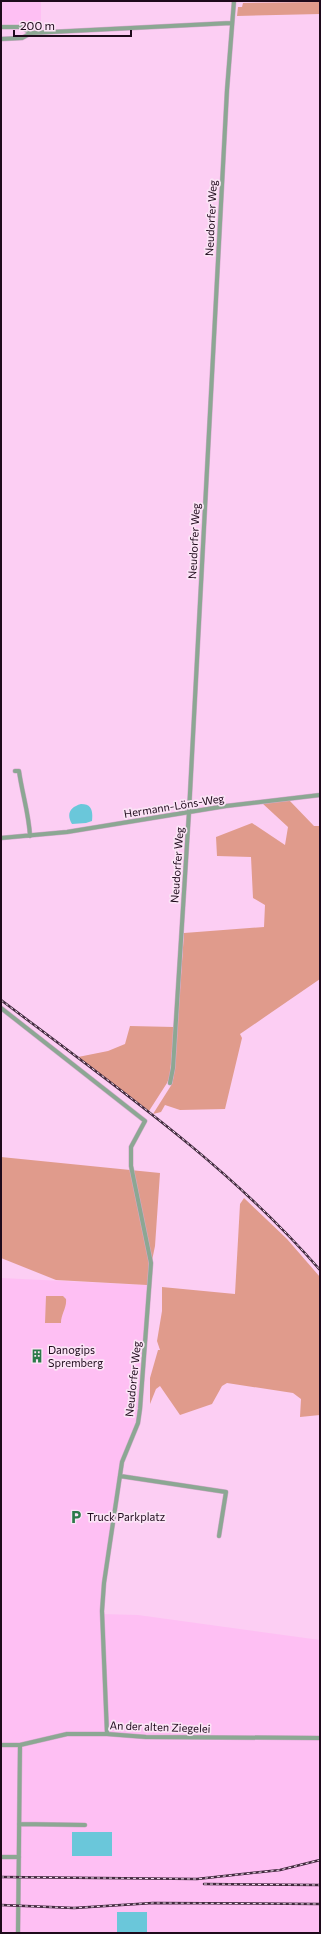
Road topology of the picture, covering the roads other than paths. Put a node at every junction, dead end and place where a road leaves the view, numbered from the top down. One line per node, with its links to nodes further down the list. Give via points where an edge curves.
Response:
1 (234, 1): 2 (street, Neudorfer Weg)
2 (231, 23): 4 (street); 8 (street, Neudorfer Weg)
3 (1, 27): 4 (street, via 21,27)
4 (31, 33): 5 (street, via 22,38)
5 (1, 39)
6 (15, 771): 9 (street, via 19,771 30,821)
7 (320, 795): 8 (street, Hermann-Löns-Weg)
8 (190, 812): 9 (street, Hermann-Löns-Weg, via 98,828); 12 (street, Neudorfer Weg)
9 (30, 836): 10 (street, Hermann-Löns-Weg)
10 (1, 838)
11 (1, 1008): 13 (street, Neudorfer Weg, via 145,1120 133,1142 130,1156 151,1258 150,1283 138,1423 123,1457)
12 (170, 1083)
13 (120, 1476): 14 (street, via 226,1492); 15 (street, Neudorfer Weg, via 102,1611)
14 (219, 1536)
15 (107, 1734): 16 (street, An der alten Ziegelei, via 146,1737); 18 (street, An der alten Ziegelei, via 67,1734)
16 (320, 1738)
17 (1, 1745): 18 (street, An der alten Ziegelei)
18 (20, 1745): 19 (street)
19 (19, 1824): 20 (street); 22 (street)
20 (85, 1825)
21 (1, 1857): 22 (street)
22 (19, 1857): 23 (street)
23 (18, 1933)

